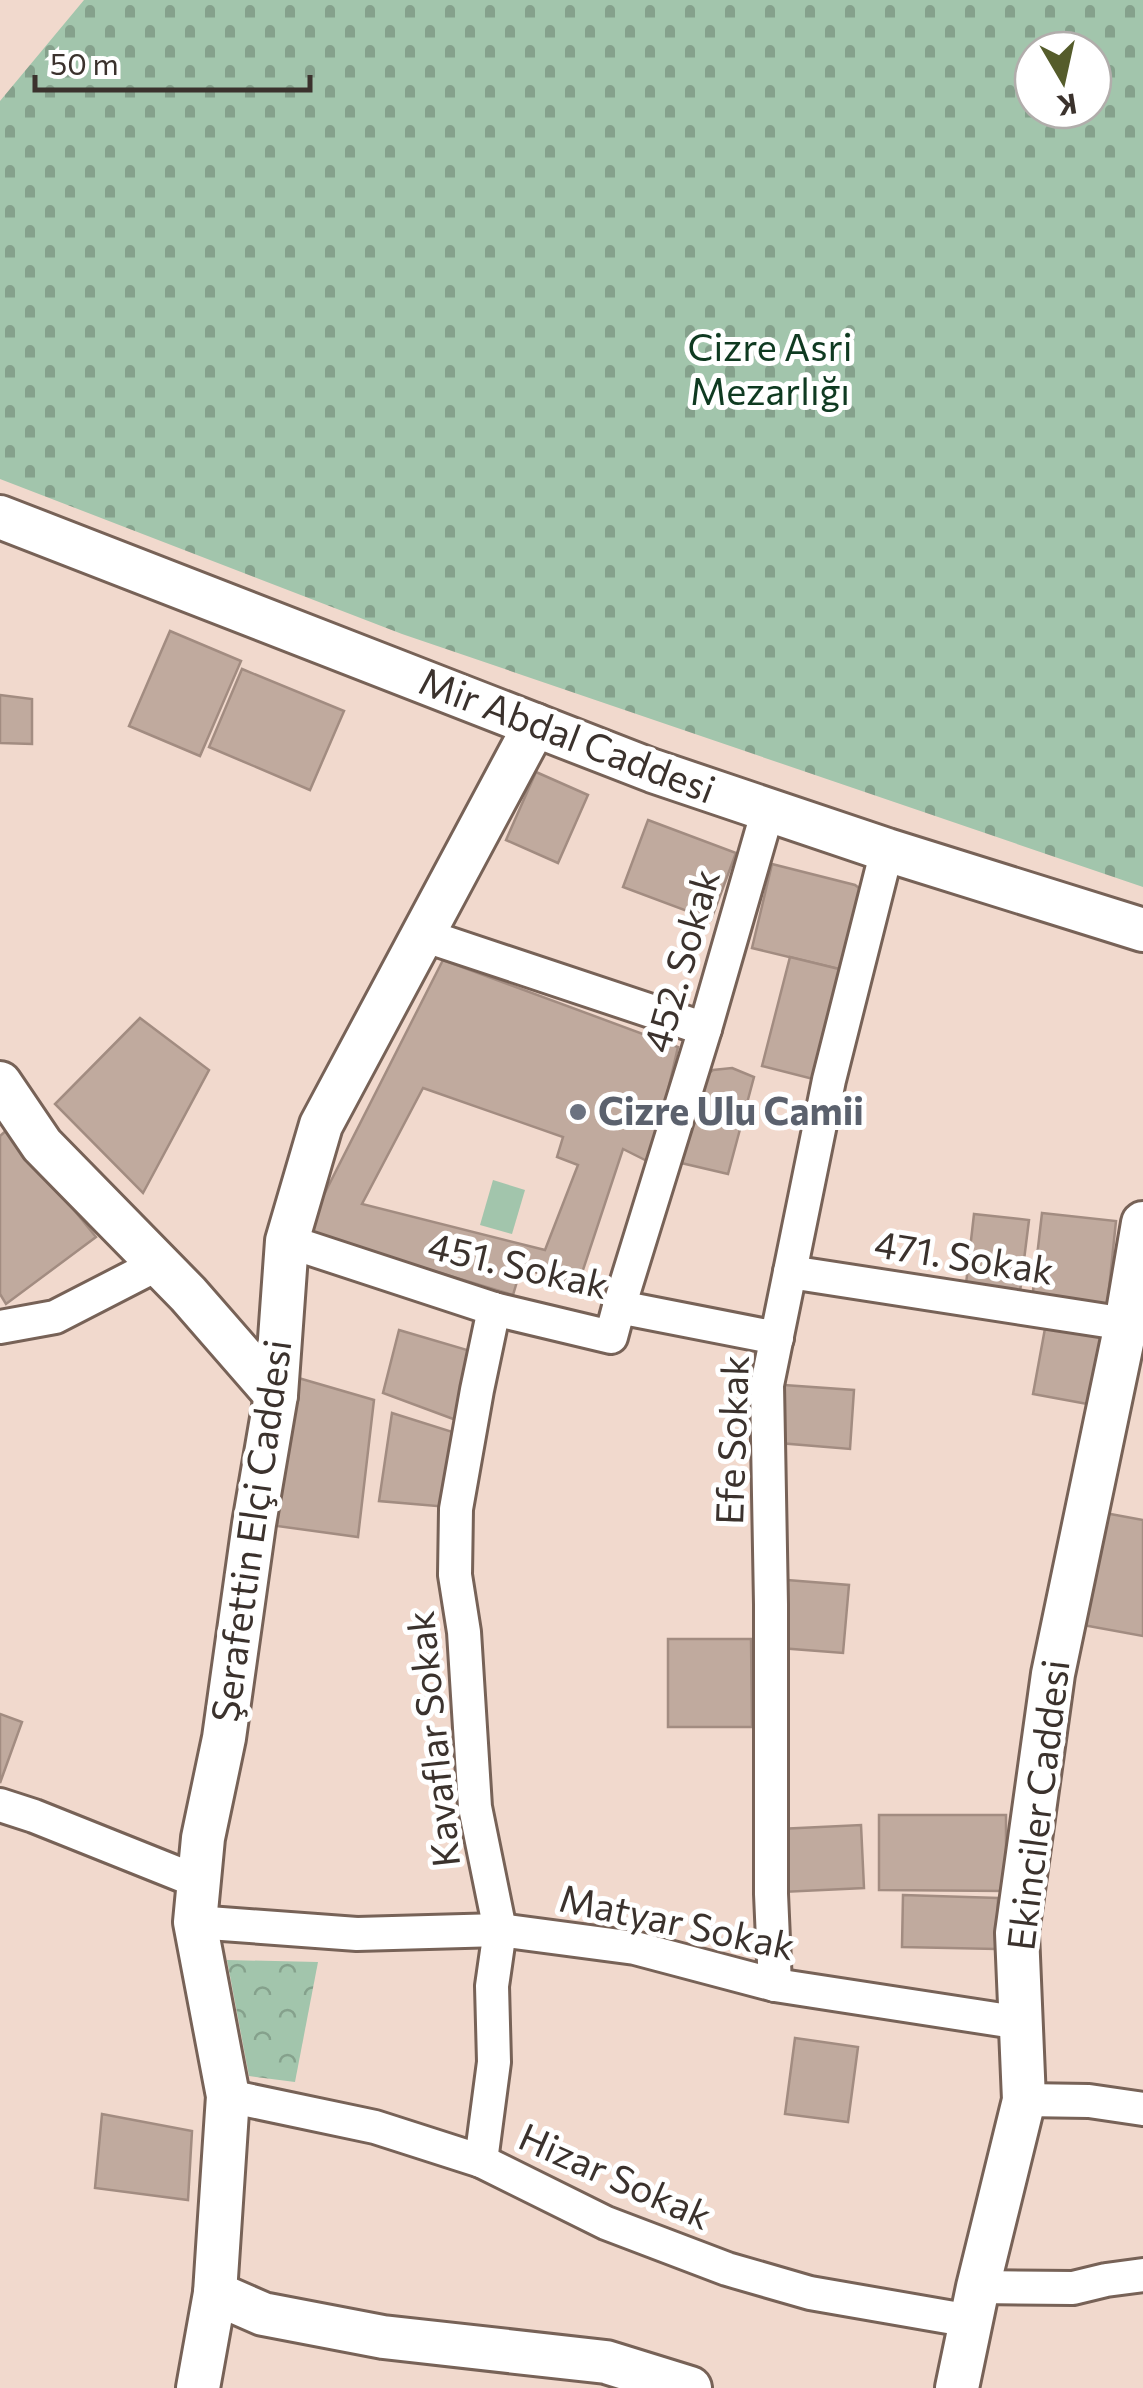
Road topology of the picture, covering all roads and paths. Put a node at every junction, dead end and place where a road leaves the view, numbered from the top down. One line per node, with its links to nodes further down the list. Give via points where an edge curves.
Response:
1 (0, 517): 2 (street, Mir Abdal Caddesi)
2 (535, 725): 3 (street, Mir Abdal Caddesi); 6 (street, Şerafettin Elçi Caddesi)
3 (768, 810): 4 (street, Mir Abdal Caddesi); 7 (street, 452. Sokak)
4 (887, 850): 5 (street, Mir Abdal Caddesi); 12 (street, Efe Sokak, via 829,1080)
5 (1143, 930)
6 (423, 935): 7 (street); 10 (street, Şerafettin Elçi Caddesi, via 321,1126)
7 (705, 1029): 13 (street, 452. Sokak)
8 (0, 1083): 11 (street, via 42,1145)
9 (1143, 1223): 15 (street, Ekinciler Caddesi)
10 (287, 1242): 14 (street, 451. Sokak); 19 (street, Şerafettin Elçi Caddesi)
11 (158, 1264): 16 (street, via 56,1317); 19 (street)
12 (790, 1272): 15 (street, 471. Sokak); 17 (street, Efe Sokak)
13 (619, 1307): 14 (street, 451. Sokak, via 611,1337); 17 (street, 451. Sokak)
14 (494, 1310): 22 (street, Kavaflar Sokak, via 456,1509 454,1575 475,1807)
15 (1126, 1324): 18 (street, Ekinciler Caddesi)
16 (0, 1328)
17 (777, 1338): 23 (street, Efe Sokak, via 767,1385)
18 (1130, 1368): 24 (street, Ekinciler Caddesi, via 1052,1674 1016,1933)
19 (276, 1394): 21 (street, Şerafettin Elçi Caddesi)
20 (0, 1805): 21 (street, Matyar Sokak, via 34,1816)
21 (197, 1902): 22 (street, Matyar Sokak, via 357,1934); 25 (street, Şerafettin Elçi Caddesi)
22 (500, 1930): 23 (street, Matyar Sokak, via 635,1948); 28 (street, Kavaflar Sokak)
23 (775, 1986): 24 (street, Matyar Sokak)
24 (1021, 2023): 26 (street, Ekinciler Caddesi)
25 (228, 2096): 28 (street, Hizar Sokak, via 375,2126); 30 (street, Şerafettin Elçi Caddesi)
26 (1024, 2100): 27 (street); 31 (street, Ekinciler Caddesi)
27 (1143, 2110)
28 (481, 2161): 31 (street, Hizar Sokak, via 606,2224 727,2269 810,2292)
29 (1143, 2275): 31 (street, Hizar Sokak)
30 (216, 2293): 32 (street, Şerafettin Elçi Caddesi); 33 (street, via 263,2314 383,2337 606,2362)
31 (975, 2304): 34 (street, Ekinciler Caddesi)
32 (198, 2388)
33 (690, 2388)
34 (956, 2388)

